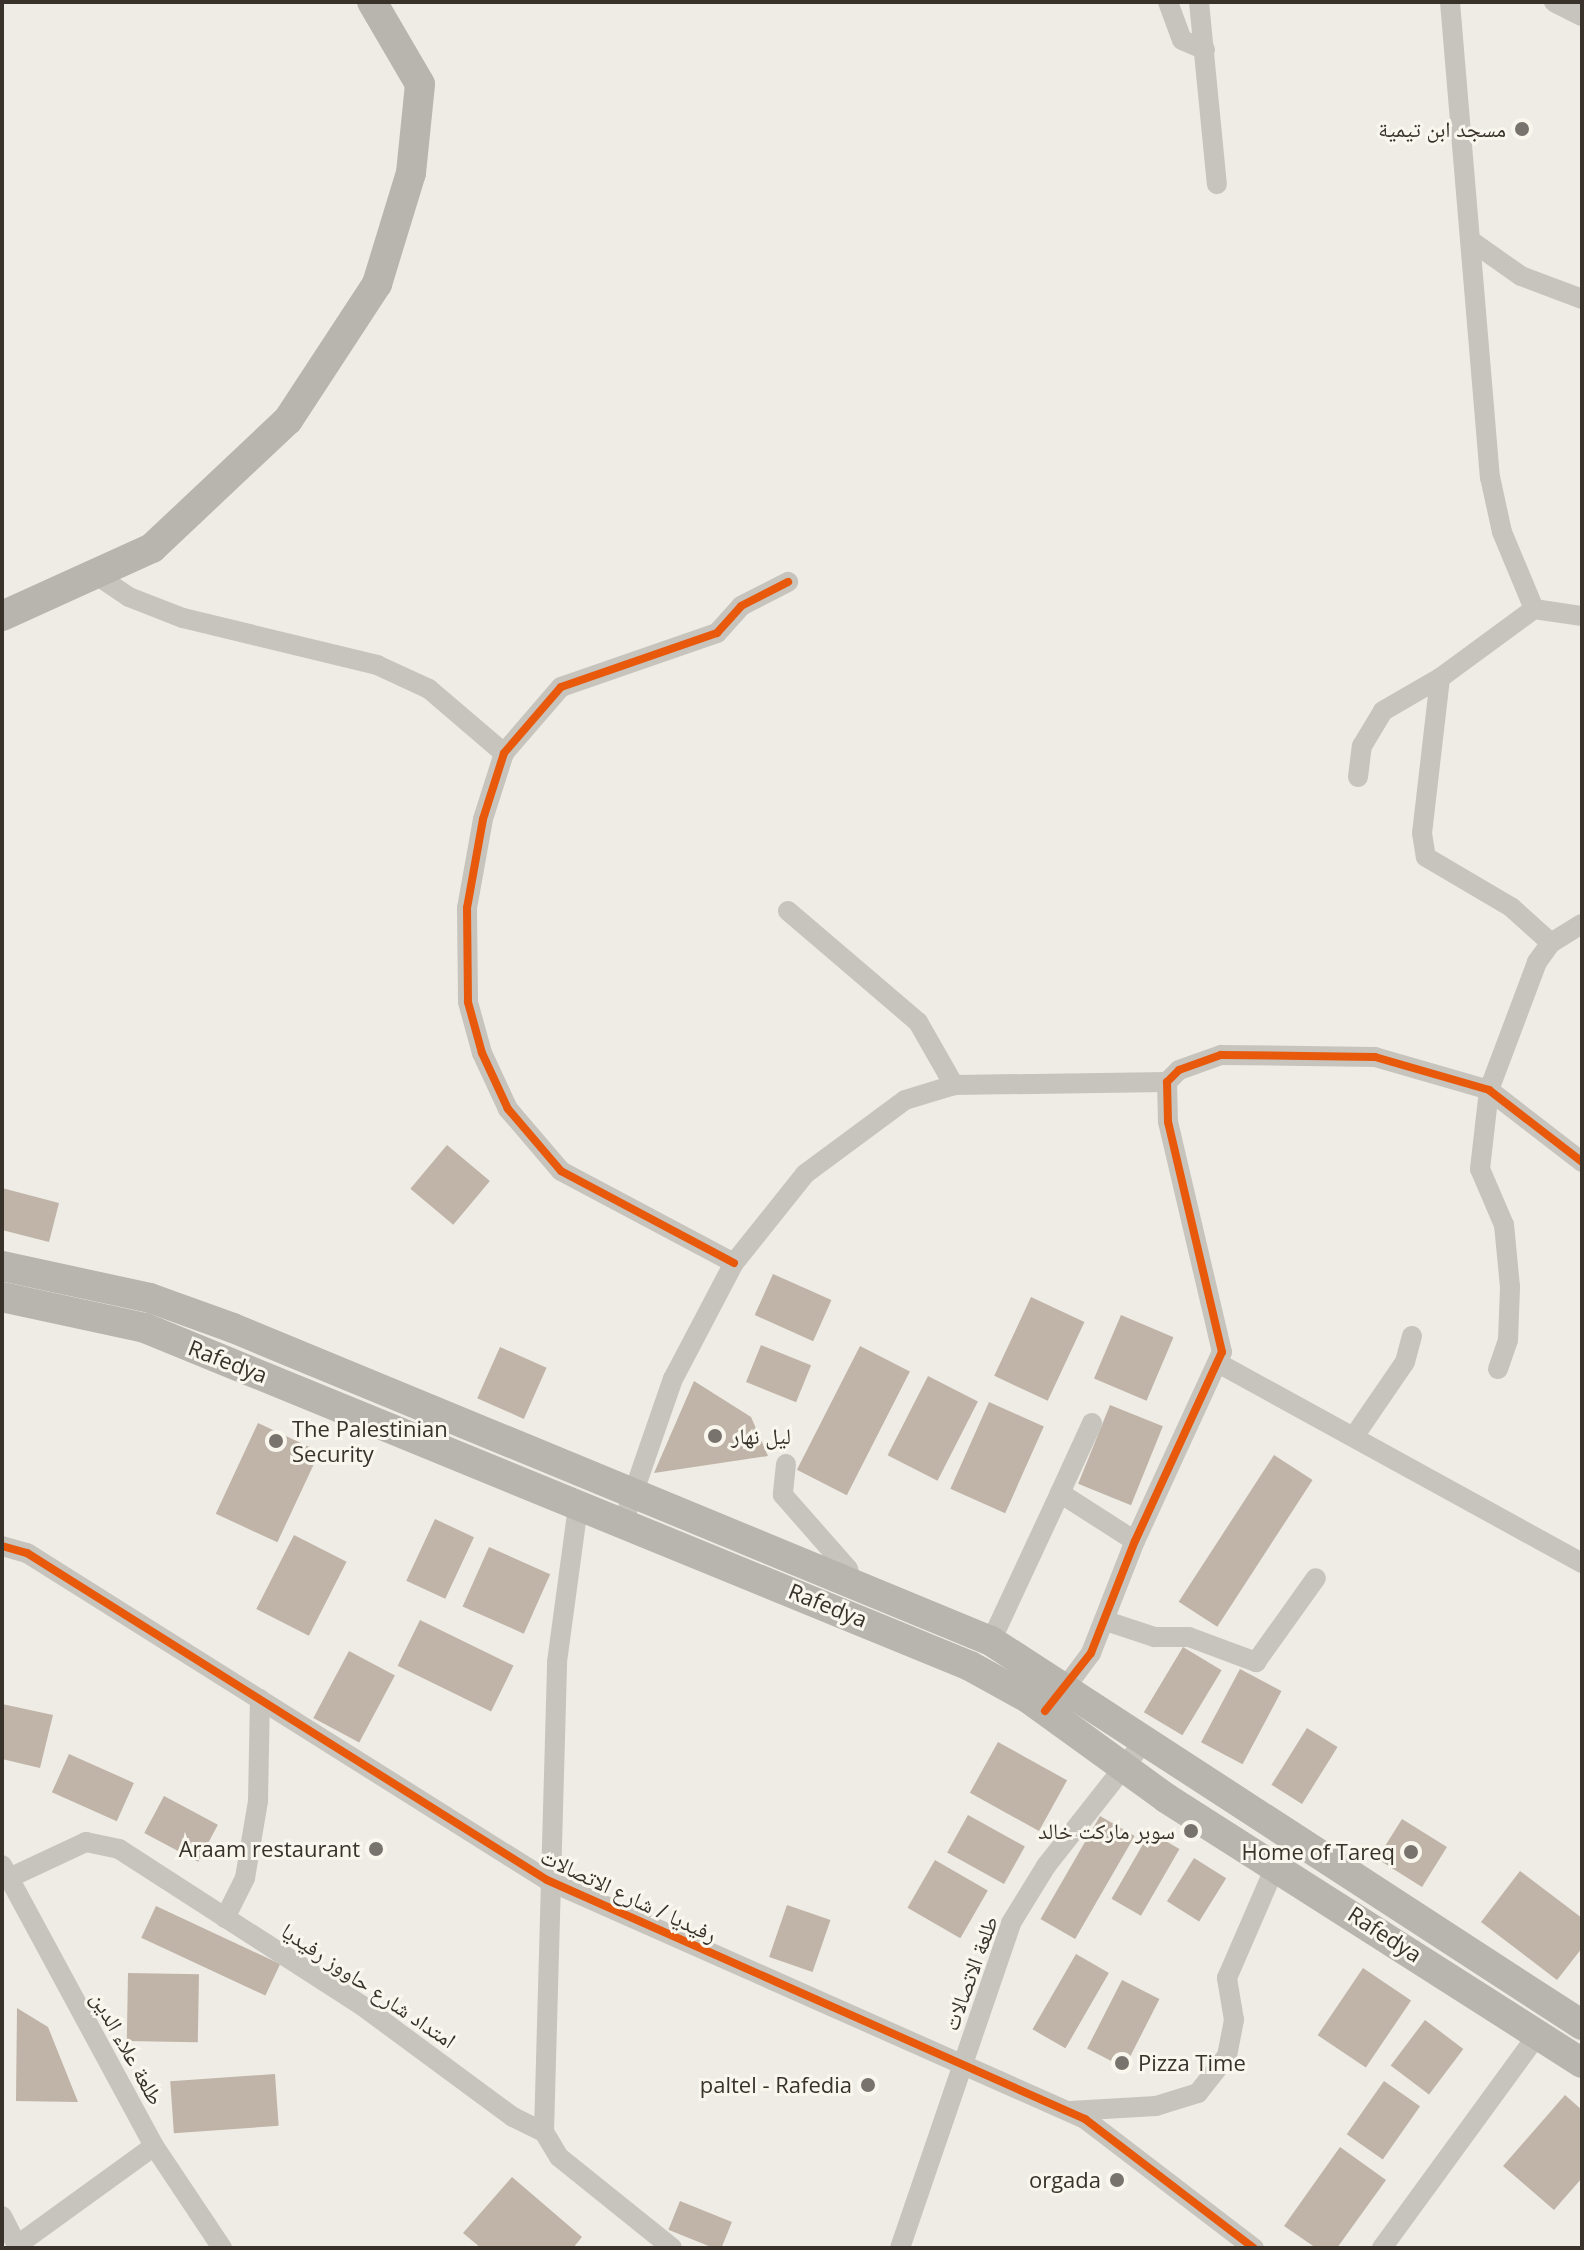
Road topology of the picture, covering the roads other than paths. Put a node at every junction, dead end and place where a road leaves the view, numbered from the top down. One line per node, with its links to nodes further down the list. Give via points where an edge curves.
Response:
1 (372, 2): 11 (main road, via 420,84 411,173 377,284 288,420 152,548)
2 (1168, 2): 7 (street, via 1182,40)
3 (1199, 2): 7 (street)
4 (1450, 2): 9 (street)
5 (1554, 2): 6 (street)
6 (1582, 16)
7 (1205, 50): 8 (street)
8 (1217, 184)
9 (1474, 243): 10 (street, via 1521,276); 13 (street, via 1490,477 1502,532)
10 (1582, 299)
11 (95, 574): 14 (main road); 17 (street, via 129,597 183,618 377,665 429,689)
12 (788, 582): 17 (street, via 741,606 717,633 561,687)
13 (1534, 609): 15 (street); 16 (street)
14 (2, 616)
15 (1582, 616)
16 (1440, 678): 18 (street, via 1383,711 1362,746); 21 (street, via 1422,833 1426,857 1511,907)
17 (504, 753): 26 (street, via 483,819 467,908 468,1002 482,1053 508,1109 561,1171)
18 (1358, 777)
19 (788, 911): 23 (street, via 918,1022)
20 (1582, 924): 21 (street)
21 (1551, 943): 24 (street, via 1537,962)
22 (1167, 1082): 23 (street); 24 (street, via 1179,1070 1221,1055 1315,1054 1375,1057); 30 (street, via 1168,1122 1221,1334)
23 (954, 1085): 26 (street, via 905,1100 805,1174)
24 (1489, 1090): 25 (street); 31 (street, via 1480,1169 1504,1225 1510,1287 1508,1340)
25 (1582, 1162)
26 (734, 1263): 36 (street, via 673,1379)
27 (2, 1266): 36 (main road, Rafedya, via 120,1290 220,1323)
28 (2, 1297): 37 (main road, Rafedya, via 145,1328)
29 (1412, 1336): 33 (street, via 1405,1362)
30 (1220, 1364): 33 (street); 39 (street)
31 (1498, 1369)
32 (1092, 1423): 35 (street)
33 (1355, 1435): 41 (street)
34 (786, 1464): 43 (street, via 783,1495 848,1569)
35 (1060, 1493): 39 (street); 45 (street)
36 (633, 1494): 38 (street); 43 (main road, Rafedya)
37 (578, 1506): 38 (main road, Rafedya); 53 (street, via 557,1662)
38 (623, 1523): 48 (main road, Rafedya, via 904,1636 970,1666)
39 (1135, 1541): 44 (street)
40 (2, 1546): 47 (street, رفيديا / شارع الاتصالات, via 27,1553)
41 (1582, 1563)
42 (1316, 1578): 44 (street, via 1256,1662 1189,1637 1154,1637)
43 (851, 1581): 45 (main road, Rafedya)
44 (1106, 1621): 46 (street)
45 (991, 1641): 46 (main road, Rafedya)
46 (1066, 1688): 48 (street); 49 (main road, Rafedya)
47 (260, 1699): 53 (street, رفيديا / شارع الاتصالات); 54 (street, via 258,1801 245,1878)
48 (1045, 1711): 50 (main road, Rafedya)
49 (1142, 1744): 50 (street, طلعة الاتصالات); 55 (main road, Rafedya)
50 (1122, 1768): 51 (main road, Rafedya); 58 (street, طلعة الاتصالات, via 1046,1866 1011,1923)
51 (1276, 1865): 56 (main road, Rafedya); 59 (street, via 1227,1978 1234,2020 1227,2056 1198,2093 1156,2106)
52 (6, 1871): 54 (street, امتداد شارع حاووز رفيديا, via 97,1842 119,1849); 61 (street, طلعة علاء الدين)
53 (547, 1880): 58 (street, رفيديا / شارع الاتصالات); 60 (street)
54 (225, 1918): 60 (street, امتداد شارع حاووز رفيديا, via 361,2005 513,2117)
55 (1582, 2025)
56 (1539, 2033): 57 (main road, Rafedya); 68 (street)
57 (1582, 2063)
58 (963, 2065): 59 (street, رفيديا / شارع الاتصالات); 66 (street, طلعة الاتصالات)
59 (1068, 2111): 67 (street, رفيديا / شارع الاتصالات)
60 (544, 2132): 65 (street, امتداد شارع حاووز رفيديا, via 559,2157)
61 (154, 2146): 63 (street); 64 (street, طلعة علاء الدين)
62 (2, 2216): 63 (street)
63 (17, 2247)
64 (222, 2248)
65 (672, 2248)
66 (900, 2248)
67 (1254, 2248)
68 (1382, 2248)

